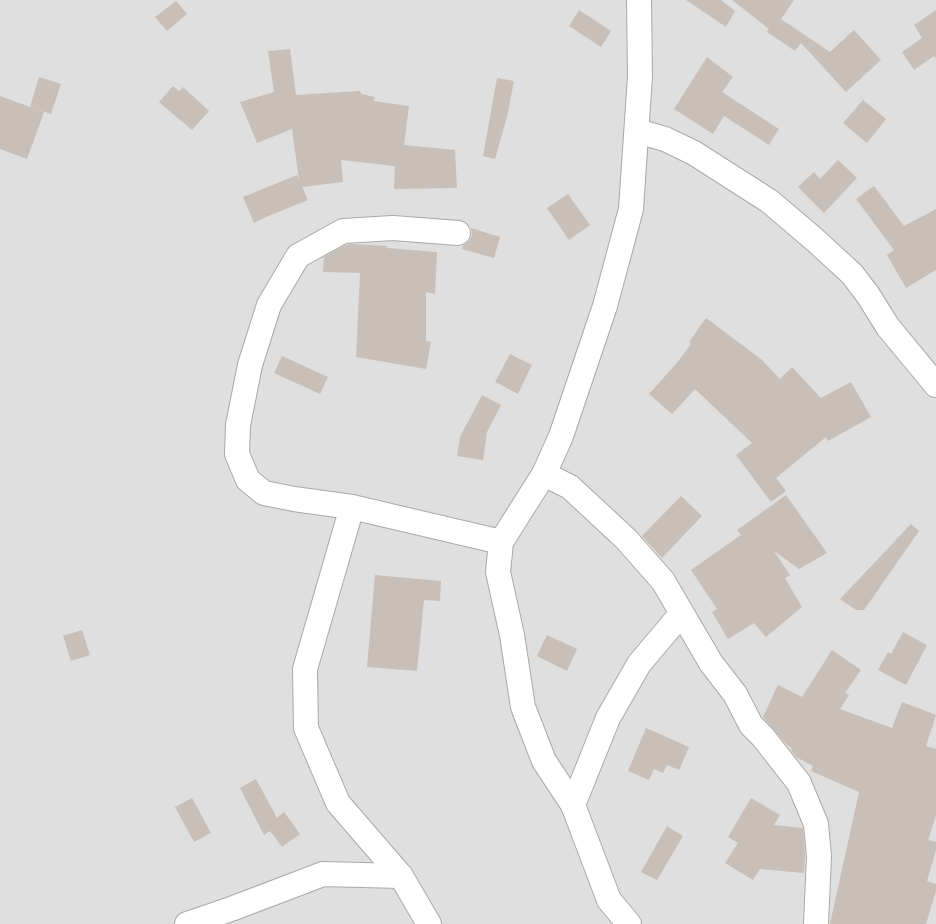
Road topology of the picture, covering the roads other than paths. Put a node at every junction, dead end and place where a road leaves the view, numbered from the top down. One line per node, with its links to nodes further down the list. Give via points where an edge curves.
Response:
1 (639, 0): 2 (street)
2 (637, 131): 4 (street, via 666,139 694,153 769,201 816,240 852,274 888,327); 5 (street, via 631,209 607,298 561,436)
3 (458, 233): 6 (street, via 393,228 343,231 298,256 269,304 250,365 238,425 237,454 244,472 248,480 264,493)
4 (936, 385)
5 (544, 474): 7 (street); 8 (street, via 570,487 626,540 663,581)
6 (352, 507): 7 (street); 10 (street, via 305,669 306,728 338,803)
7 (501, 542): 9 (street, via 498,572 523,708 544,761)
8 (681, 614): 9 (street, via 634,671 608,718); 14 (street, via 711,663 735,694 751,725 799,783 816,824 819,856)
9 (573, 805): 13 (street, via 609,900)
10 (401, 876): 11 (street, via 323,874); 12 (street)
11 (186, 924)
12 (429, 924)
13 (629, 924)
14 (816, 924)

